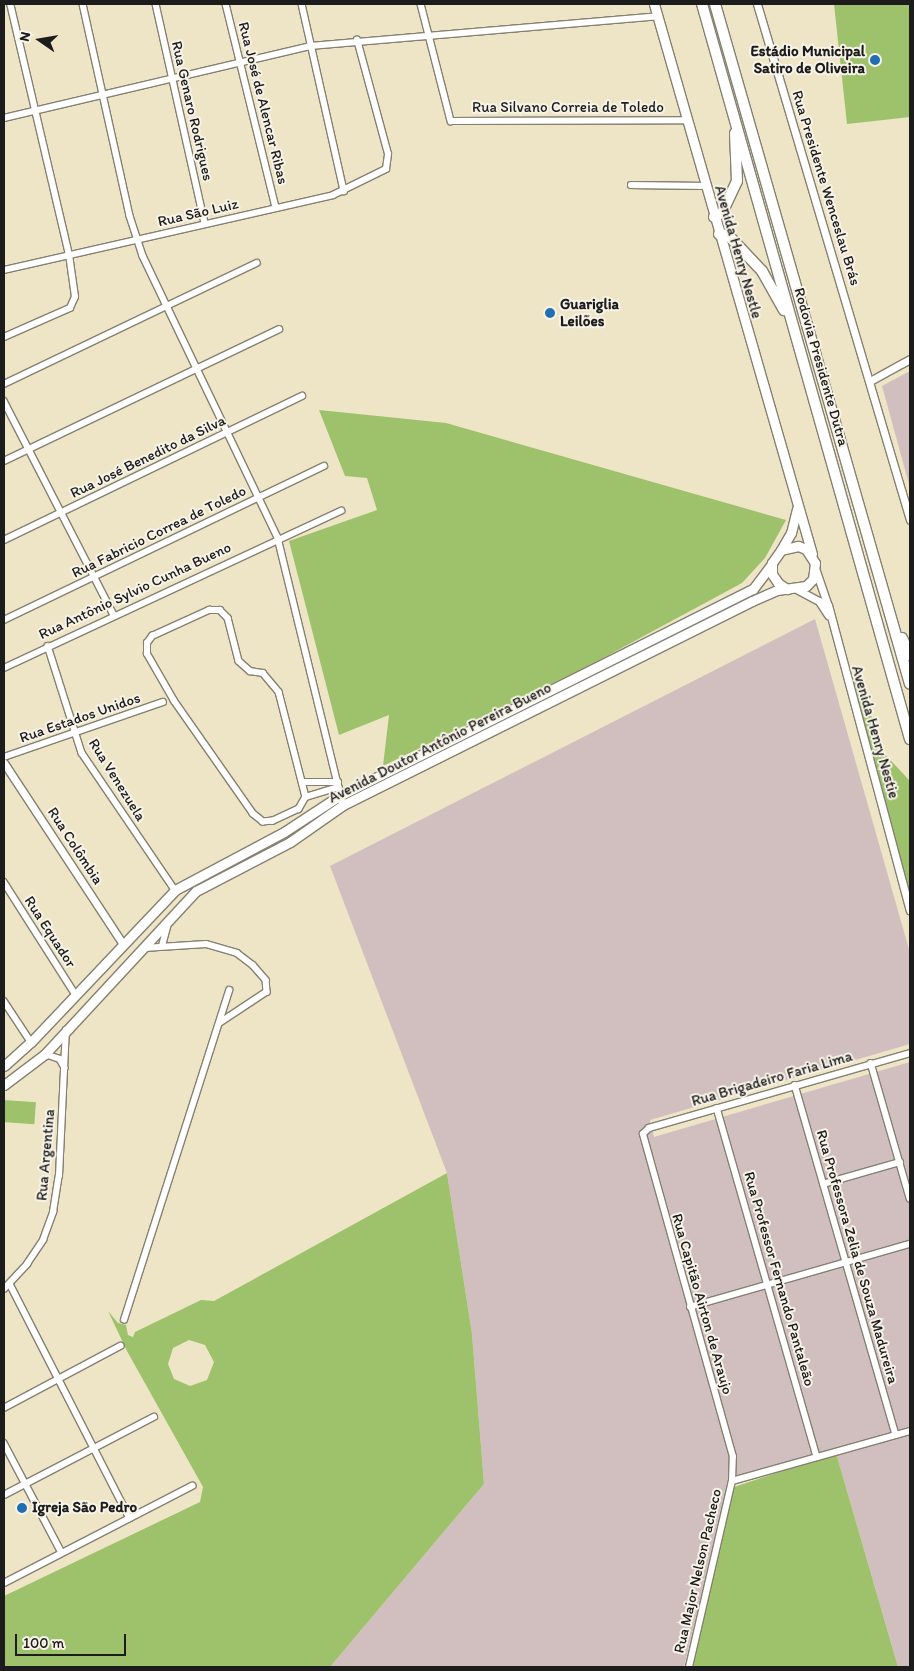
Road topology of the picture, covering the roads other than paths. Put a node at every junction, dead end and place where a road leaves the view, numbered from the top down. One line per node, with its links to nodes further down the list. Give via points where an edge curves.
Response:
1 (10, 4): 18 (street)
2 (83, 4): 17 (street)
3 (156, 4): 16 (street, Rua Genaro Rodrigues)
4 (226, 4): 15 (street, Rua José de Alencar Ribas)
5 (302, 4): 14 (street)
6 (421, 4): 12 (street)
7 (654, 4): 11 (main road, Avenida Henry Nestle)
8 (702, 4): 21 (highway, Rodovia Presidente Dutra)
9 (715, 4): 62 (highway, Rodovia Presidente Dutra)
10 (757, 4): 39 (street, Rua Presidente Wenceslau Brás)
11 (658, 16): 12 (street); 20 (main road, Avenida Henry Nestle)
12 (431, 37): 13 (street); 20 (street, Rua Silvano Correia de Toledo, via 451,121)
13 (357, 40): 14 (street); 24 (street, Rua São Luiz, via 389,163 372,177)
14 (310, 46): 15 (street); 24 (street)
15 (240, 62): 16 (street); 25 (street, Rua José de Alencar Ribas)
16 (171, 79): 17 (street); 27 (street, Rua Genaro Rodrigues)
17 (103, 95): 18 (street); 29 (street)
18 (33, 111): 19 (street); 30 (street)
19 (4, 118)
20 (686, 120): 23 (main road, Avenida Henry Nestle)
21 (735, 122): 26 (highway, via 738,181 722,213); 36 (highway, Rodovia Presidente Dutra)
22 (631, 185): 23 (street)
23 (705, 186): 26 (main road, Avenida Henry Nestle)
24 (344, 190): 25 (street, Rua São Luiz)
25 (276, 208): 27 (street, Rua São Luiz)
26 (714, 217): 28 (main road, Avenida Henry Nestle)
27 (205, 224): 29 (street, Rua São Luiz)
28 (719, 234): 36 (highway, via 726,234 770,280); 48 (main road, Avenida Henry Nestle)
29 (137, 239): 30 (street, Rua São Luiz); 33 (street)
30 (69, 255): 32 (street, Rua São Luiz); 35 (street, via 75,301 70,308)
31 (257, 263): 33 (street)
32 (4, 270)
33 (166, 306): 38 (street); 40 (street)
34 (279, 329): 38 (street)
35 (4, 337)
36 (797, 337): 71 (highway, Rodovia Presidente Dutra)
37 (910, 359): 39 (street)
38 (194, 369): 43 (street); 44 (street)
39 (870, 381): 51 (street, Rua Presidente Wenceslau Brás)
40 (4, 384)
41 (302, 396): 43 (street, Rua José Benedito da Silva)
42 (4, 401): 44 (street)
43 (226, 433): 47 (street); 50 (street, Rua José Benedito da Silva)
44 (28, 449): 45 (street); 50 (street)
45 (4, 461)
46 (324, 466): 47 (street, Rua Fabricio Correa de Toledo)
47 (258, 498): 52 (street); 58 (street, Rua Fabricio Correa de Toledo)
48 (798, 506): 54 (main road, via 795,522); 55 (main road, Avenida Henry Nestle)
49 (341, 511): 52 (street, Rua Antônio Sylvio Cunha Bueno)
50 (60, 513): 53 (street, Rua José Benedito da Silva); 58 (street)
51 (910, 520)
52 (278, 538): 61 (street, Rua Antônio Sylvio Cunha Bueno); 75 (street)
53 (4, 540)
54 (780, 550): 55 (main road, via 798,546); 56 (main road)
55 (812, 556): 57 (main road)
56 (772, 563): 59 (main road, via 772,574); 75 (main road, Avenida Doutor Antônio Pereira Bueno, via 753,589)
57 (816, 570): 60 (main road, via 806,586); 63 (street, Avenida Henry Nestie)
58 (94, 577): 61 (street); 64 (street, Rua Fabricio Correa de Toledo)
59 (786, 589): 60 (main road); 77 (main road, Avenida Doutor Antônio Pereira Bueno, via 752,601)
60 (798, 590): 63 (street, via 819,601)
61 (114, 615): 65 (street, Rua Antônio Sylvio Cunha Bueno)
62 (891, 617): 66 (highway); 68 (highway, Rodovia Presidente Dutra)
63 (831, 619): 80 (street, Avenida Henry Nestie)
64 (4, 620)
65 (48, 646): 67 (street, Rua Antônio Sylvio Cunha Bueno); 70 (street, Rua Venezuela)
66 (910, 655)
67 (4, 668)
68 (910, 684)
69 (163, 702): 70 (street, Rua Estados Unidos)
70 (75, 734): 72 (street, Rua Estados Unidos); 79 (street, Rua Venezuela, via 82,753)
71 (910, 739)
72 (4, 757)
73 (4, 763): 82 (street, Rua Colômbia)
74 (302, 782): 75 (street); 76 (street); 76 (street, via 279,692 263,673 250,671 239,661 228,618 220,610 208,610 152,636 147,643 147,654 174,700 253,814 263,822 273,821 299,809)
75 (339, 788): 76 (street); 77 (street); 79 (main road, Avenida Doutor Antônio Pereira Bueno, via 272,840)
76 (306, 797)
77 (343, 805): 81 (main road, Avenida Doutor Antônio Pereira Bueno, via 290,842 196,891)
78 (4, 882): 87 (street, Rua Equador)
79 (174, 890): 81 (main road, via 177,904); 82 (main road, Avenida Doutor Antônio Pereira Bueno)
80 (910, 910)
81 (170, 917): 83 (street); 84 (main road, Avenida Doutor Antônio Pereira Bueno)
82 (123, 945): 84 (main road, via 136,944); 85 (main road, via 122,958); 87 (main road, Avenida Doutor Antônio Pereira Bueno)
83 (162, 946): 84 (street); 89 (street, via 206,944 237,953 266,980 268,988 264,996 234,1011)
84 (141, 951): 85 (main road, Avenida Doutor Antônio Pereira Bueno)
85 (131, 961): 90 (main road, Avenida Doutor Antônio Pereira Bueno)
86 (229, 990): 89 (street)
87 (76, 995): 91 (main road, Avenida Doutor Antônio Pereira Bueno)
88 (4, 1001): 91 (street)
89 (220, 1023): 110 (street)
90 (66, 1029): 93 (main road, Avenida Doutor Antônio Pereira Bueno); 96 (street, Rua Argentina)
91 (31, 1042): 95 (main road, Avenida Doutor Antônio Pereira Bueno)
92 (910, 1053): 94 (street, Rua Brigadeiro Faria Lima)
93 (45, 1054): 96 (street, via 60,1060); 97 (main road, Avenida Doutor Antônio Pereira Bueno)
94 (871, 1063): 98 (street, Rua Brigadeiro Faria Lima); 101 (street)
95 (4, 1066)
96 (65, 1068): 106 (street, Rua Argentina, via 53,1212 43,1240)
97 (4, 1085)
98 (795, 1085): 99 (street, Rua Brigadeiro Faria Lima); 102 (street, Rua Professora Zelia de Souza Madureira)
99 (717, 1108): 100 (street, Rua Brigadeiro Faria Lima, via 649,1128); 107 (street, Rua Professor Fernando Pantaleão)
100 (643, 1134): 109 (street, Rua Capitão Airton de Araujo)
101 (900, 1162): 102 (street); 103 (street)
102 (823, 1184): 105 (street, Rua Professora Zelia de Souza Madureira)
103 (910, 1198)
104 (910, 1244): 105 (street)
105 (846, 1263): 107 (street); 116 (street, Rua Professora Zelia de Souza Madureira)
106 (10, 1284): 108 (street, Rua Argentina); 112 (street)
107 (768, 1285): 109 (street); 119 (street, Rua Professor Fernando Pantaleão)
108 (4, 1289)
109 (690, 1307): 120 (street, Rua Capitão Airton de Araujo, via 733,1457)
110 (124, 1320)
111 (120, 1346): 112 (street)
112 (58, 1379): 113 (street); 118 (street)
113 (4, 1408)
114 (154, 1417): 118 (street)
115 (910, 1431): 116 (street)
116 (896, 1435): 119 (street)
117 (4, 1443): 121 (street)
118 (94, 1448): 121 (street); 124 (street)
119 (817, 1456): 120 (street)
120 (732, 1482): 127 (street, Rua Major Nelson Pacheco)
121 (25, 1484): 123 (street); 125 (street)
122 (192, 1486): 124 (street)
123 (4, 1495)
124 (130, 1518): 125 (street)
125 (62, 1554): 126 (street)
126 (4, 1583)
127 (689, 1667)

